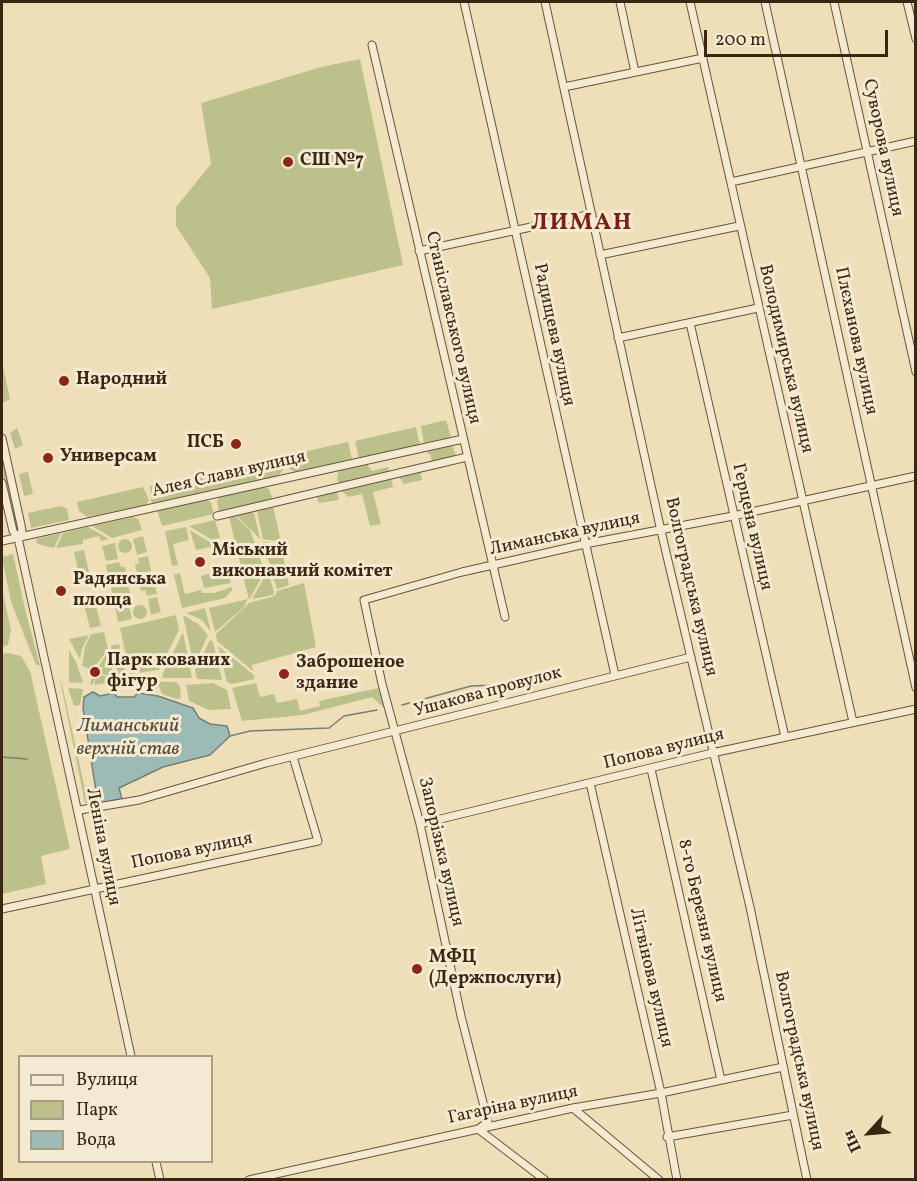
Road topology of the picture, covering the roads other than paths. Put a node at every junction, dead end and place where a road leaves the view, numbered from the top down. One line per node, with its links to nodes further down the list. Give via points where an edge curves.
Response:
1 (464, 2): 19 (street, Радищева вулиця)
2 (545, 2): 12 (street, Волгоградська вулиця)
3 (620, 2): 11 (street)
4 (690, 2): 10 (street, Володимирська вулиця)
5 (765, 2): 15 (street, Плєханова вулиця)
6 (834, 2): 14 (street, Суворова вулиця)
7 (907, 2): 8 (street)
8 (915, 39)
9 (372, 45): 20 (street, Станіславського вулиця)
10 (703, 58): 11 (street); 16 (street, Володимирська вулиця)
11 (635, 72): 12 (street)
12 (564, 87): 17 (street, Волгоградська вулиця)
13 (915, 141): 14 (street)
14 (867, 152): 15 (street); 25 (street, Суворова вулиця)
15 (801, 167): 16 (street); 31 (street, Плєханова вулиця)
16 (731, 182): 18 (street, Володимирська вулиця)
17 (592, 214): 19 (street); 21 (street, Волгоградська вулиця)
18 (739, 226): 21 (street); 22 (street, Володимирська вулиця)
19 (514, 230): 20 (street); 38 (street, Радищева вулиця)
20 (419, 251): 27 (street, Станіславського вулиця)
21 (600, 255): 24 (street, Волгоградська вулиця)
22 (758, 308): 23 (street); 32 (street, Володимирська вулиця)
23 (690, 323): 24 (street); 34 (street, Герцена вулиця)
24 (618, 338): 35 (street, Волгоградська вулиця)
25 (915, 372)
26 (2, 438): 36 (street, Леніна вулиця, via 22,531)
27 (463, 438): 28 (street, Станіславського вулиця); 36 (street, Алея Слави вулиця)
28 (467, 458): 33 (street); 39 (street, Станіславського вулиця)
29 (915, 476): 31 (street, Лиманська вулиця)
30 (2, 483): 36 (street, Леніна вулиця)
31 (872, 486): 32 (street, Лиманська вулиця); 44 (street, Плєханова вулиця)
32 (802, 501): 34 (street, Лиманська вулиця); 46 (street, Володимирська вулиця)
33 (217, 516)
34 (734, 516): 35 (street, Лиманська вулиця); 48 (street, Герцена вулиця)
35 (661, 531): 38 (street, Лиманська вулиця); 42 (street, Волгоградська вулиця)
36 (18, 538): 37 (street, Алея Слави вулиця); 53 (street, Леніна вулиця)
37 (2, 541)
38 (585, 544): 39 (street, Лиманська вулиця); 43 (street, Радищева вулиця)
39 (493, 566): 40 (street, Лиманська вулиця); 41 (street, Станіславського вулиця)
40 (364, 600): 47 (street, Запорізька вулиця)
41 (505, 617)
42 (691, 657): 43 (street, Ушакова провулок); 49 (street, Волгоградська вулиця)
43 (615, 675): 47 (street, Ушакова провулок)
44 (915, 688)
45 (915, 709): 46 (street, Попова вулиця)
46 (853, 722): 48 (street, Попова вулиця)
47 (395, 732): 50 (street, Ушакова провулок); 54 (street, Запорізька вулиця)
48 (784, 737): 49 (street, Попова вулиця)
49 (712, 753): 51 (street, Попова вулиця); 58 (street, Волгоградська вулиця, via 750,907)
50 (293, 757): 53 (street, Ушакова провулок, via 139,800); 55 (street, Попова вулиця, via 318,841)
51 (651, 769): 52 (street, Попова вулиця); 59 (street, 8-го Березня вулиця)
52 (590, 783): 54 (street, Попова вулиця); 60 (street, Літвінова вулиця)
53 (80, 810): 55 (street, Леніна вулиця)
54 (420, 824): 63 (street, Запорізька вулиця, via 488,1122)
55 (94, 889): 56 (street, Попова вулиця); 57 (street, Леніна вулиця)
56 (2, 909)
57 (131, 1055)
58 (783, 1067): 59 (street, Гагаріна вулиця); 62 (street, Волгоградська вулиця)
59 (721, 1080): 60 (street, Гагаріна вулиця)
60 (661, 1093): 61 (street, Гагаріна вулиця); 64 (street, Літвінова вулиця)
61 (573, 1108): 63 (street, Гагаріна вулиця); 69 (street)
62 (794, 1115): 64 (street); 71 (street, Волгоградська вулиця)
63 (478, 1129): 67 (street, Гагаріна вулиця); 68 (street)
64 (667, 1137): 70 (street, Літвінова вулиця)
65 (156, 1163): 66 (street)
66 (160, 1179)
67 (249, 1179)
68 (545, 1179)
69 (659, 1179)
70 (676, 1179)
71 (807, 1179)

